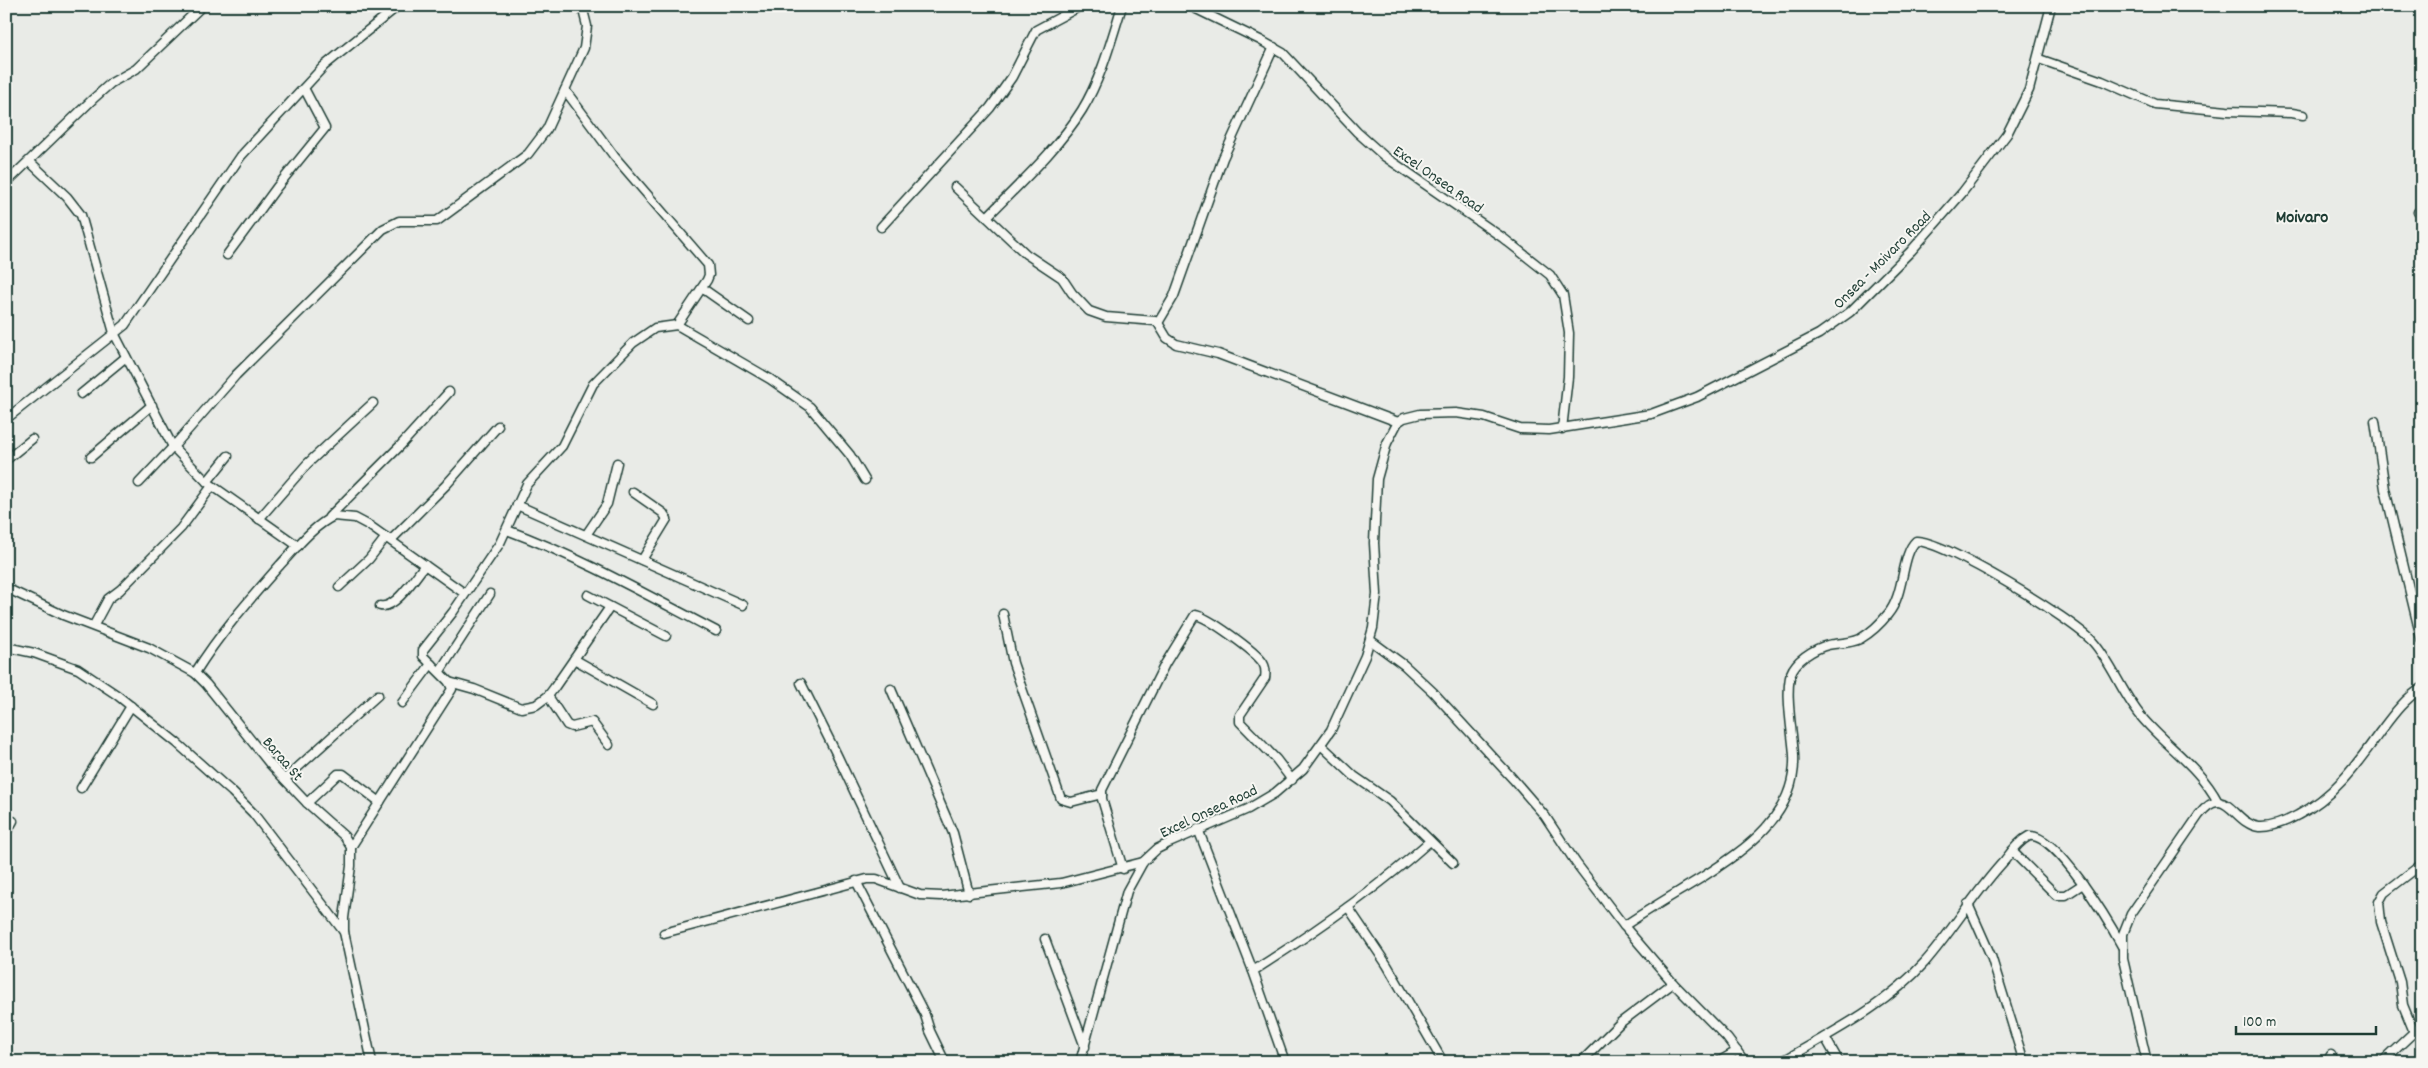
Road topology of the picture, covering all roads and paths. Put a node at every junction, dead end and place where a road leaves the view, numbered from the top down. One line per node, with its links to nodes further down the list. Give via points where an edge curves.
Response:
1 (202, 6): 13 (street, via 136,69 98,94)
2 (398, 6): 10 (street, via 324,66)
3 (582, 6): 11 (street, via 587,38)
4 (1081, 6): 17 (street, via 1036,30 1012,77 990,108)
5 (1122, 6): 16 (street, via 1082,111)
6 (1190, 6): 8 (street, Excel Onsea Road)
7 (2051, 6): 9 (street, Onsea - Moivaro Road)
8 (1274, 47): 21 (street, via 1223,158 1174,296); 33 (street, Excel Onsea Road, via 1384,156 1526,254 1555,282 1566,303 1569,333)
9 (2039, 59): 12 (street, via 2155,104); 33 (street, Onsea - Moivaro Road, via 2020,110 1989,159 1912,251 1835,324 1784,354 1673,407)
10 (304, 88): 18 (street, via 325,128); 23 (street, via 242,156 129,321)
11 (565, 90): 19 (street, via 614,156 708,265 709,275); 35 (street, via 547,129 528,154 437,221 399,222 383,229 236,375)
12 (2303, 115)
13 (28, 161): 14 (street); 23 (street, via 67,197 81,216)
14 (6, 183)
15 (955, 188): 16 (street)
16 (987, 217): 21 (street, via 1026,254 1062,278 1089,311 1106,317)
17 (880, 227)
18 (227, 255)
19 (702, 288): 20 (street); 22 (street)
20 (749, 321)
21 (1158, 323): 31 (street, via 1167,338 1176,344 1223,356)
22 (678, 325): 40 (street, via 770,379 810,408 850,455); 44 (street, via 656,328 642,335 600,375 562,446 528,484)
23 (114, 333): 24 (street); 29 (street)
24 (126, 357): 26 (street); 28 (street)
25 (449, 392): 46 (street)
26 (80, 394)
27 (373, 403): 45 (street, via 307,464)
28 (152, 405): 35 (street); 37 (street)
29 (6, 419)
30 (2375, 421): 66 (street, via 2385,489)
31 (1398, 422): 33 (street, Onsea - Moivaro Road, via 1420,414 1456,413 1484,417 1520,429); 65 (street, Excel Onsea Road, via 1387,443 1377,479 1374,543 1376,613)
32 (498, 426): 49 (street, via 446,485)
33 (1562, 429)
34 (32, 439): 38 (street)
35 (173, 447): 41 (street); 42 (street)
36 (228, 456): 42 (street)
37 (91, 457)
38 (6, 460)
39 (618, 463): 48 (street, via 607,504)
40 (865, 480)
41 (139, 483)
42 (210, 484): 45 (street); 62 (street, via 181,528 108,599)
43 (633, 492): 51 (street, via 667,518)
44 (517, 505): 47 (street); 48 (street)
45 (258, 519): 50 (street)
46 (328, 519): 49 (street, via 340,515 355,518); 50 (street)
47 (507, 530): 55 (street); 63 (street, via 596,566)
48 (586, 535): 51 (street)
49 (389, 539): 52 (street); 54 (street)
50 (298, 546): 71 (street, via 226,628)
51 (642, 560): 59 (street)
52 (425, 565): 55 (street); 58 (street, via 397,599 390,605)
53 (6, 588): 62 (street, Baraa St)
54 (339, 588)
55 (464, 593): 69 (street, via 448,619 422,650)
56 (490, 594): 70 (street)
57 (588, 595): 60 (street)
58 (380, 606)
59 (743, 606)
60 (610, 607): 64 (street); 68 (street)
61 (1003, 614): 86 (street, via 1012,663 1060,796 1071,802)
62 (94, 625): 71 (street, Baraa St, via 149,648)
63 (716, 631)
64 (666, 636)
65 (1370, 640): 82 (street, Excel Onsea Road, via 1353,683); 106 (street, via 1433,692 1513,779 1545,816 1576,864)
66 (2422, 642)
67 (6, 647): 80 (street, via 34,653 78,670)
68 (574, 659): 77 (street); 79 (street)
69 (431, 664): 70 (street); 78 (street)
70 (440, 671): 72 (street)
71 (195, 673): 83 (street, Baraa St)
72 (449, 682): 77 (street, via 521,708 536,705); 87 (street, via 450,693)
73 (801, 683): 102 (street)
74 (2422, 688): 88 (street, via 2396,712 2338,785 2297,816 2258,827)
75 (891, 690): 103 (street, via 953,833)
76 (378, 694): 83 (street)
77 (548, 696): 81 (street, via 567,725 572,727 592,722)
78 (402, 703)
79 (653, 704)
80 (131, 706): 85 (street); 107 (street, via 205,767 252,813)
81 (608, 745)
82 (1321, 745): 84 (street, Excel Onsea Road); 93 (street, via 1354,776 1390,801)
83 (285, 779): 89 (street, Baraa St)
84 (1292, 780): 86 (street, via 1239,718 1265,678 1263,661 1244,644 1196,615 1165,664 1104,784); 91 (street, Excel Onsea Road, via 1264,800)
85 (81, 788)
86 (1102, 794): 99 (street)
87 (380, 802): 89 (street, via 338,774); 94 (street)
88 (2218, 802): 106 (street, via 2197,770 2143,720 2102,653 2081,630 2033,597 1985,570 1928,543 1916,541 1910,549 1897,601 1888,615 1859,639 1826,645 1803,658 1792,670 1789,683 1793,776 1784,802 1770,824 1733,856); 110 (street, via 2205,808 2136,906 2126,924)
89 (307, 803): 94 (street, Baraa St, via 335,826)
90 (13, 820): 92 (street)
91 (1198, 829): 96 (street, Excel Onsea Road, via 1157,849); 111 (street)
92 (6, 833)
93 (1430, 841): 97 (street); 105 (street)
94 (351, 847): 107 (street)
95 (2012, 851): 101 (street, via 2056,895 2066,895); 101 (street, via 2025,838 2038,837 2061,856); 104 (street)
96 (1143, 862): 99 (street); 116 (street, Excel Onsea Road, via 1127,891)
97 (1453, 864)
98 (2422, 864): 114 (street, via 2384,893 2379,902 2405,1013)
99 (1123, 869): 103 (street, via 1061,883)
100 (856, 881): 102 (street, via 876,879); 108 (street); 119 (street, via 926,1016)
101 (2083, 884): 110 (street)
102 (900, 888): 103 (street, via 930,896)
103 (969, 894)
104 (1968, 904): 115 (street, via 1940,944 1907,980 1886,998); 128 (street, via 1991,956)
105 (1348, 907): 111 (street); 122 (street, via 1387,965)
106 (1624, 926): 112 (street)
107 (344, 932): 118 (street)
108 (664, 933)
109 (1045, 939): 116 (street)
110 (2122, 946): 129 (street)
111 (1253, 971): 121 (street)
112 (1673, 983): 117 (street); 123 (street, via 1620,1023)
113 (2422, 1027): 114 (street)
114 (2414, 1032): 130 (street)
115 (1825, 1037): 126 (street); 127 (street)
116 (1085, 1047): 120 (street, Excel Onsea Road)
117 (1737, 1051): 124 (street); 125 (street)
118 (372, 1062)
119 (945, 1062)
120 (1080, 1062)
121 (1285, 1062)
122 (1443, 1062)
123 (1582, 1062)
124 (1718, 1062)
125 (1745, 1062)
126 (1781, 1062)
127 (1839, 1062)
128 (2024, 1062)
129 (2147, 1062)
130 (2382, 1062)

